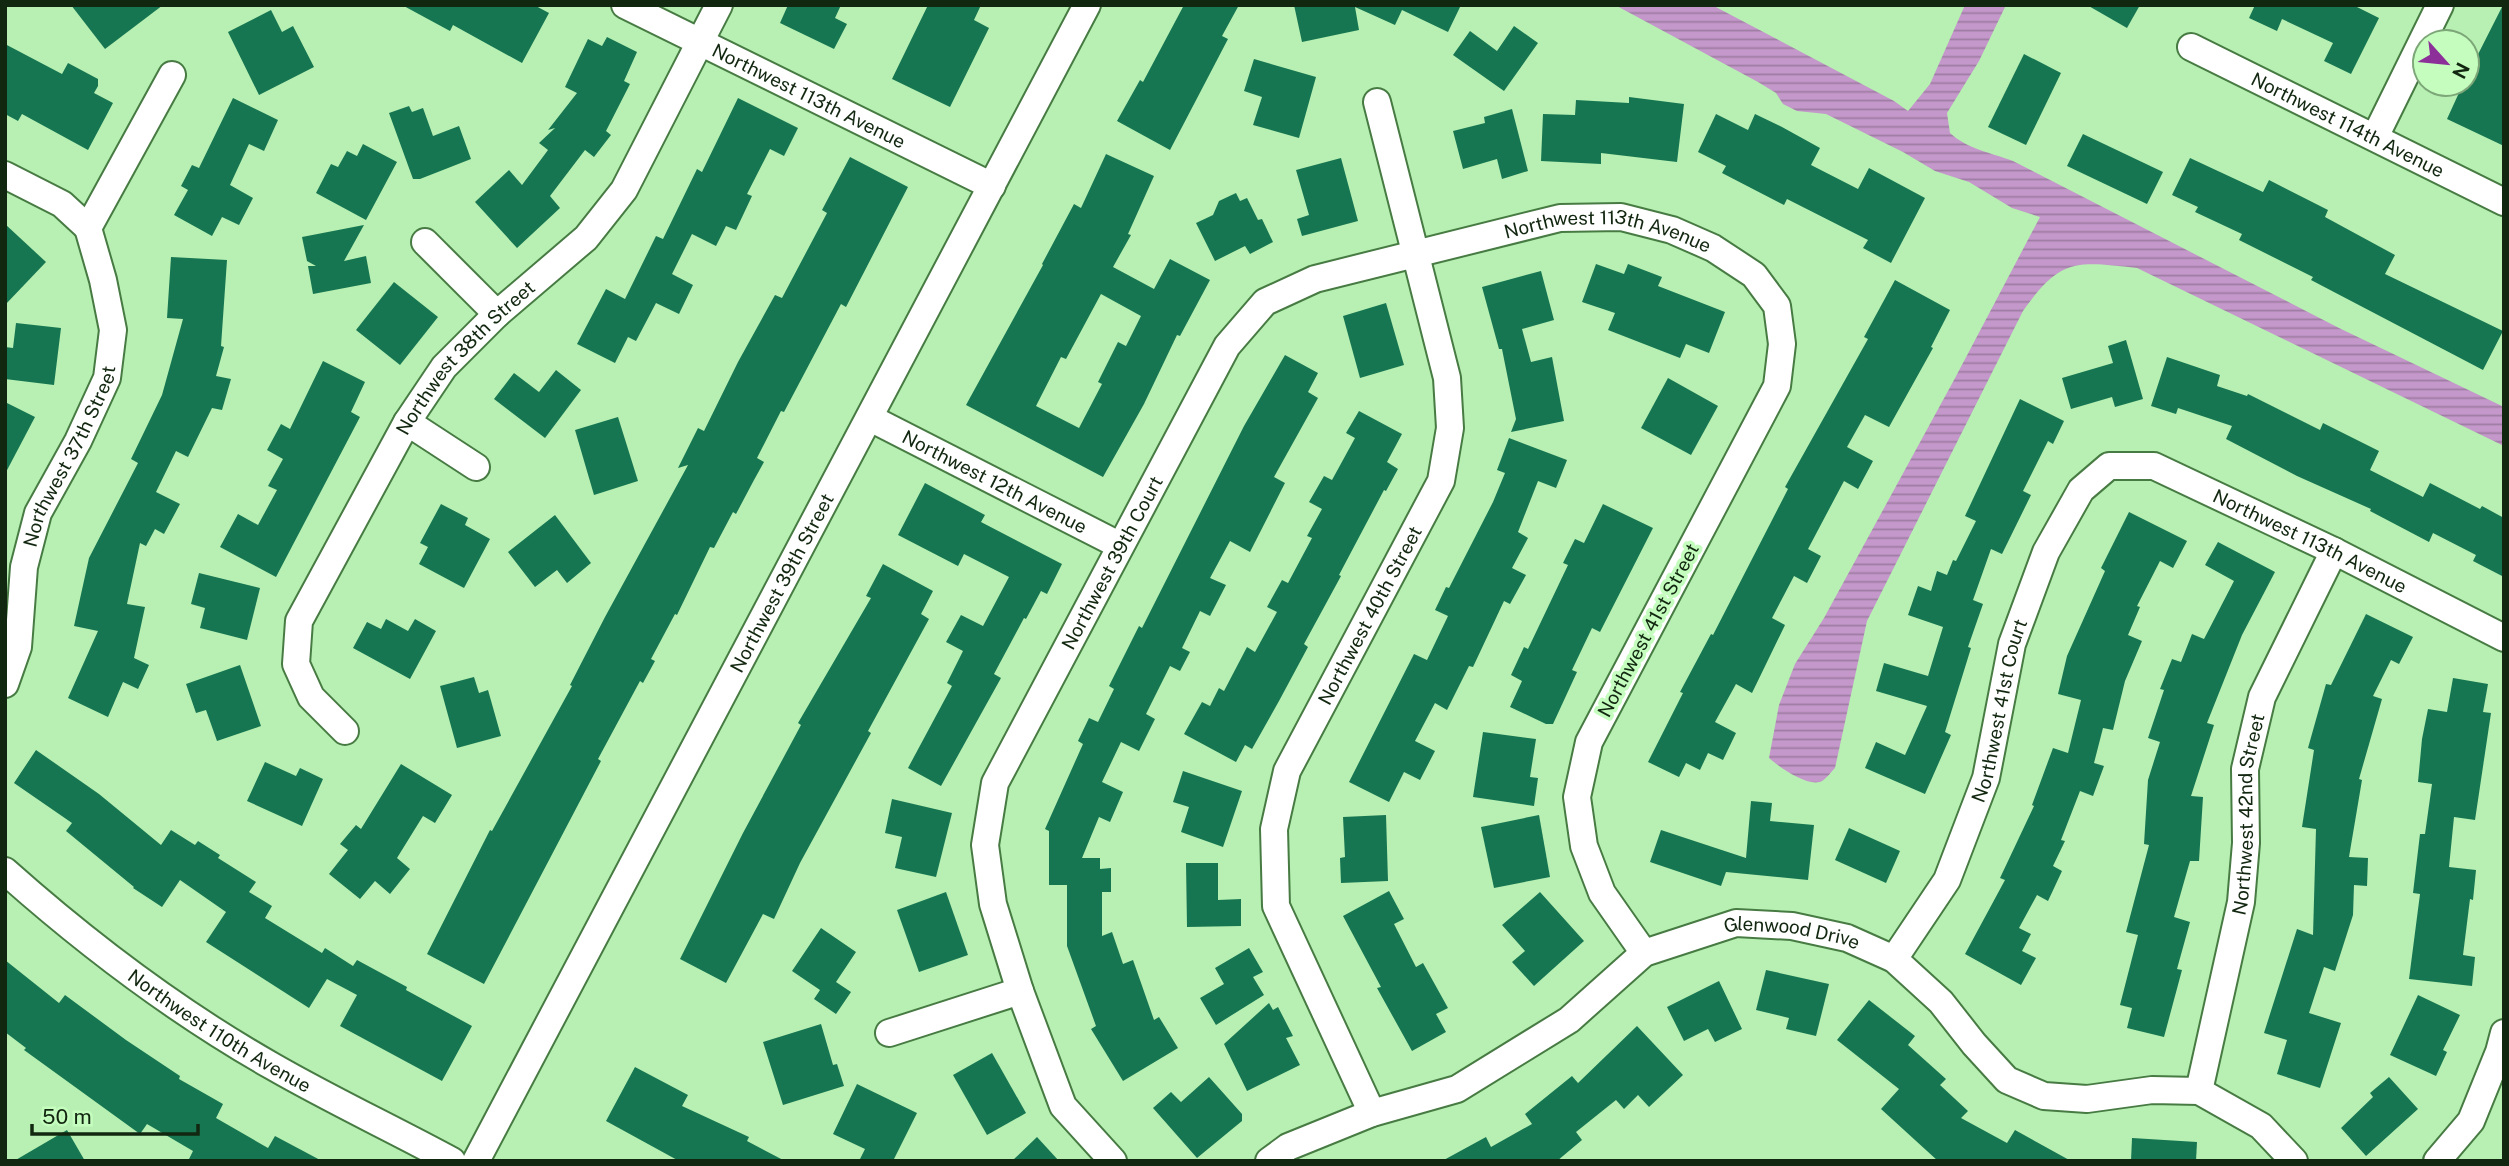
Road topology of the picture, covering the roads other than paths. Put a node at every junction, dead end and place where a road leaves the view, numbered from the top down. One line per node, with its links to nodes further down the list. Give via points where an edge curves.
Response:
1 (625, 5): 5 (street, Northwest 113th Avenue)
2 (719, 5): 5 (street, Northwest 38th Street)
3 (1087, 5): 11 (street, Northwest 39th Street)
4 (2440, 5): 9 (street)
5 (699, 42): 11 (street, Northwest 113th Avenue); 17 (street, Northwest 38th Street, via 624,190 586,238)
6 (2191, 47): 9 (street, Northwest 114th Avenue)
7 (172, 75): 13 (street)
8 (1377, 102): 15 (street, Northwest 40th Street)
9 (2375, 137): 12 (street, Northwest 114th Avenue)
10 (5, 175): 13 (street, via 62,204)
11 (992, 186): 18 (street, Northwest 39th Street)
12 (2504, 202)
13 (88, 228): 25 (street, Northwest 37th Street, via 113,330 107,378 38,513 24,567 18,647)
14 (425, 242): 17 (street)
15 (1415, 253): 16 (street, Northwest 113th Avenue, via 1560,218 1621,217 1672,230 1713,248 1754,275); 22 (street, Northwest 39th Court, via 1315,279 1265,302 1227,346); 34 (street, Northwest 40th Street, via 1447,378 1450,428 1441,481 1287,771 1274,829 1276,906)
16 (1777, 306): 28 (street, Northwest 41st Street, via 1782,344 1777,386 1589,742 1577,797 1584,846 1602,893)
17 (497, 314): 19 (street, Northwest 38th Street, via 444,367)
18 (870, 418): 22 (street, Northwest 12th Avenue); 36 (street, Northwest 39th Street)
19 (407, 422): 21 (street); 26 (street, Northwest 38th Street, via 299,621 296,664 311,697)
20 (2109, 466): 23 (street, Northwest 113th Avenue, via 2154,466); 29 (street, Northwest 41st Court, via 2081,490 2046,552 2012,644 1986,778 1947,880)
21 (476, 467)
22 (1119, 545): 30 (street, Northwest 39th Court, via 995,783 985,845 993,904)
23 (2334, 551): 24 (street, Northwest 113th Avenue); 33 (street, Northwest 42nd Street, via 2262,698 2245,769 2241,901)
24 (2504, 638)
25 (5, 684)
26 (345, 731)
27 (5, 871): 35 (street, Northwest 110th Avenue, via 166,999 272,1066)
28 (1644, 953): 29 (street, Glenwood Drive, via 1736,923 1792,926 1847,938); 34 (street, Glenwood Drive, via 1569,1020 1457,1089)
29 (1894, 958): 33 (street, Glenwood Drive, via 1941,1002 2007,1080 2044,1096 2076,1098 2152,1090)
30 (1020, 990): 31 (street); 37 (street, Northwest 39th Court, via 1063,1106)
31 (889, 1033)
32 (2504, 1033): 40 (street, via 2471,1121)
33 (2199, 1091): 39 (street, Glenwood Drive, via 2261,1126)
34 (1372, 1112): 38 (street, Glenwood Drive, via 1288,1147)
35 (453, 1161)
36 (476, 1161)
37 (1114, 1161)
38 (1269, 1161)
39 (2294, 1161)
40 (2438, 1161)

